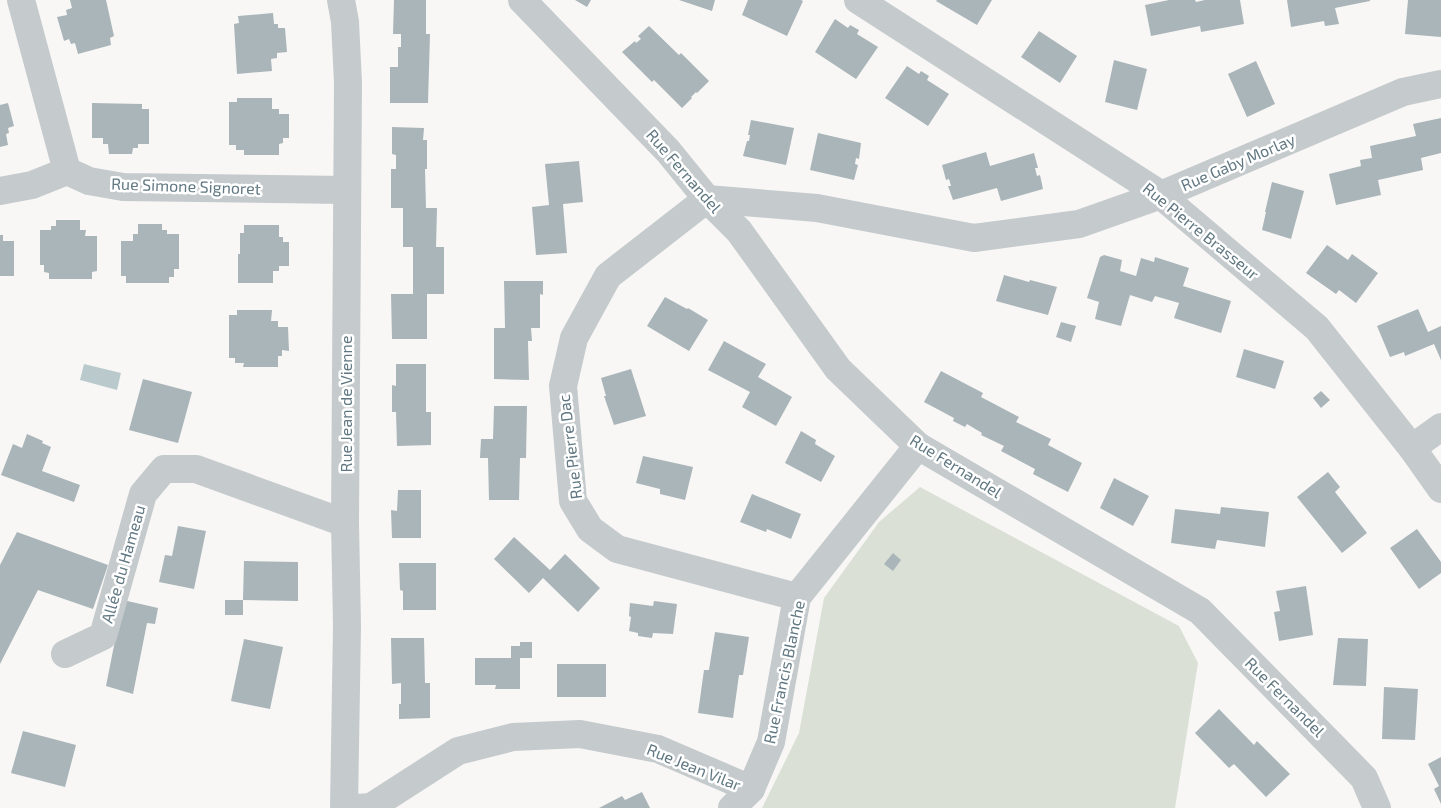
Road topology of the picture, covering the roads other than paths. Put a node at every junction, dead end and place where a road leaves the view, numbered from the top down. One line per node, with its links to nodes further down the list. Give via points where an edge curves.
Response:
1 (21, 0): 6 (street)
2 (341, 0): 7 (street, Rue Jean de Vienne, via 348,83)
3 (522, 0): 10 (street, Rue Fernandel, via 668,151)
4 (858, 0): 9 (street, Rue Pierre Brasseur)
5 (1441, 84): 9 (street, Rue Gaby Morlay, via 1404,92)
6 (67, 171): 7 (street, Rue Simone Signoret, via 89,181 123,187); 8 (street, via 32,185)
7 (346, 190): 15 (street, Rue Jean de Vienne)
8 (0, 191)
9 (1161, 195): 10 (street, Rue Gaby Morlay, via 1079,224 974,238 816,208); 13 (street, Rue Pierre Brasseur, via 1317,328)
10 (707, 199): 12 (street, Rue Fernandel, via 739,231 838,370); 16 (street, Rue Pierre Dac, via 608,276 574,338 563,386 573,500 590,529 617,549)
11 (1441, 427): 13 (street)
12 (918, 446): 16 (street, Rue Francis Blanche); 21 (street, Rue Fernandel, via 1200,611 1364,778)
13 (1412, 448): 14 (street, Rue Pierre Brasseur)
14 (1441, 489)
15 (345, 523): 17 (street, Allée du Hameau, via 196,469 164,469 143,494 103,636); 19 (street, Rue Jean de Vienne)
16 (797, 597): 18 (street, Rue Francis Blanche, via 771,742)
17 (65, 654)
18 (742, 799): 20 (street, Rue Jean Vilar, via 658,749 580,734 513,737 458,751 371,807)
19 (344, 808)
20 (356, 808)
21 (1377, 808)

